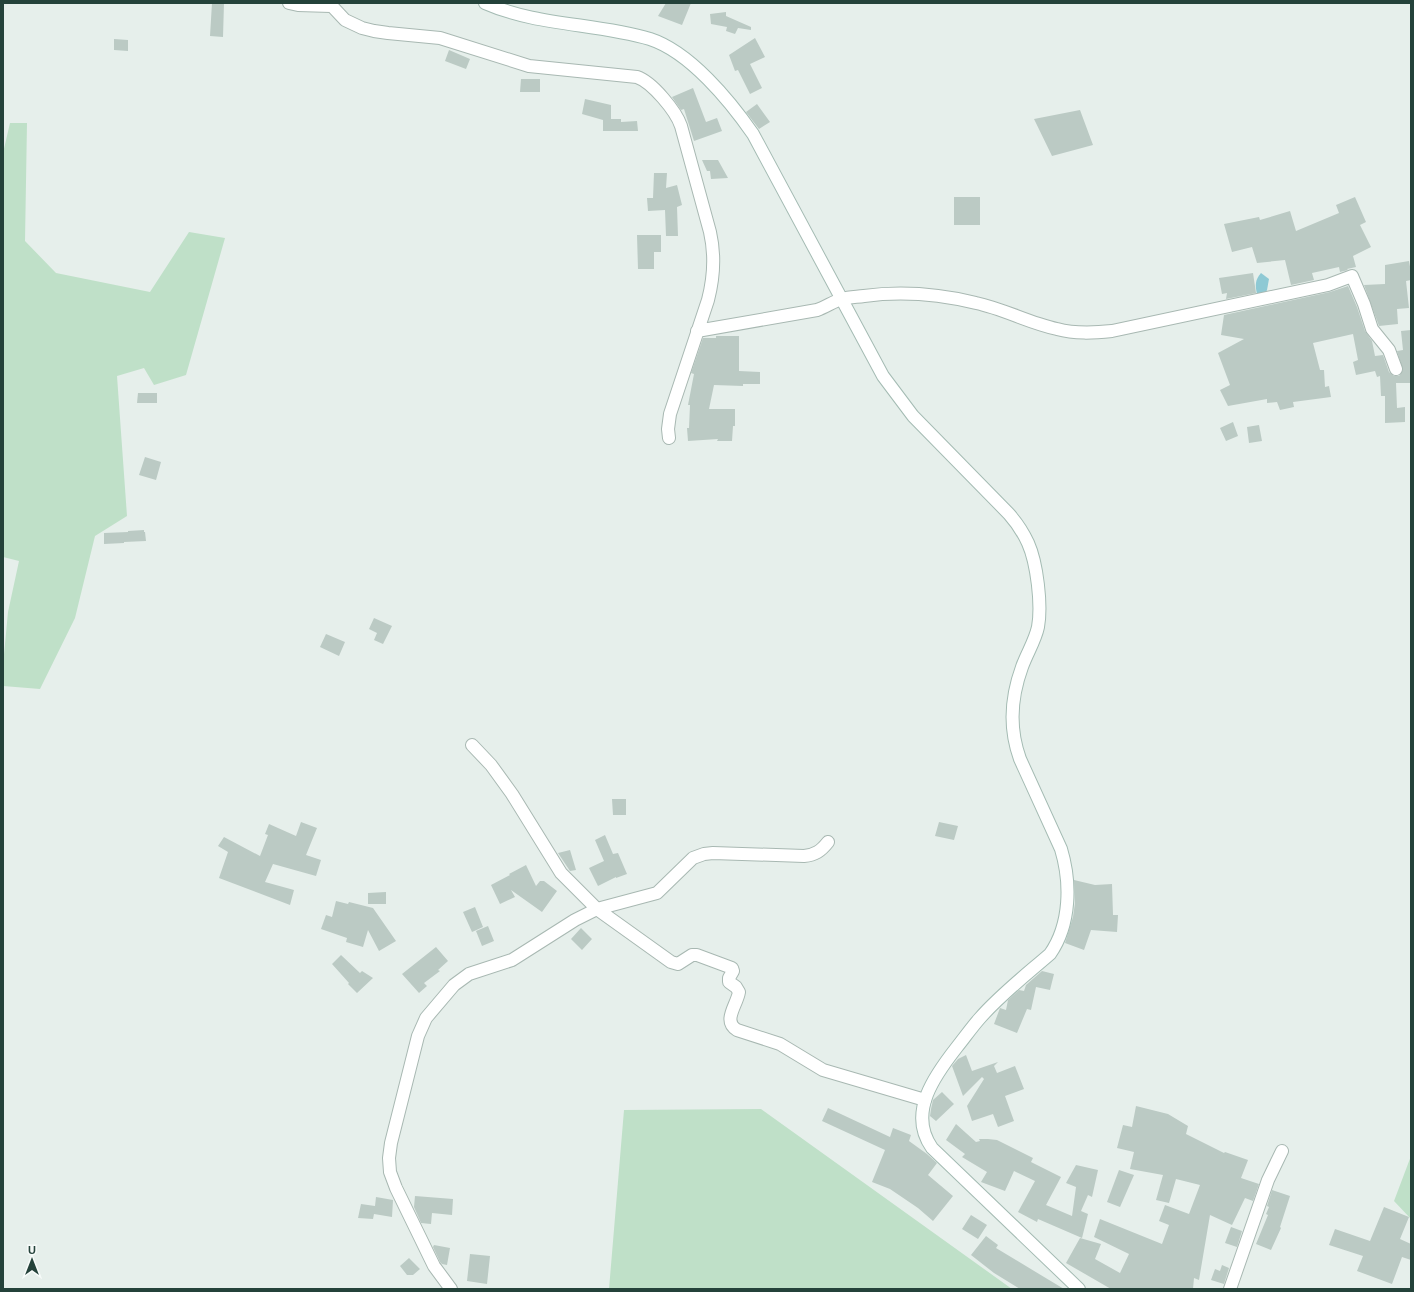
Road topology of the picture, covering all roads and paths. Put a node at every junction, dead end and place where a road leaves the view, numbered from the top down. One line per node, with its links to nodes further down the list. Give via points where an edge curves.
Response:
1 (289, 3): 3 (street)
2 (484, 3): 4 (street, via 522,16 630,34 651,40 671,49 702,73 723,94 753,134)
3 (330, 5): 5 (street, via 345,20 374,31 440,38 529,66 629,76 647,82 679,121 712,243 711,286)
4 (842, 298): 5 (street, via 817,310); 6 (street, via 881,294 939,296 981,304 1057,329 1082,333 1112,331 1328,285 1352,276 1372,329 1389,350); 11 (street, via 883,376 904,405 1020,527 1033,558 1039,598 1040,613 1036,631 1014,694 1013,733 1020,759 1065,862 1068,887 1065,919 1056,946 1050,954 980,1018 932,1080)
5 (697, 331): 7 (street, via 670,414)
6 (1396, 369)
7 (669, 438)
8 (472, 745): 10 (street, via 491,765 512,794 561,873)
9 (828, 842): 10 (street, via 816,854 804,856 704,854 688,862 657,893)
10 (597, 909): 11 (street, via 675,964 694,954 732,968 729,982 739,992 730,1021 733,1028 780,1044 823,1070); 13 (street, via 512,960 478,970 461,980 426,1018 418,1036 391,1144 390,1172 434,1266)
11 (925, 1100): 14 (street, via 922,1118 927,1142)
12 (1282, 1152): 15 (street, via 1268,1180)
13 (451, 1289)
14 (1078, 1289)
15 (1230, 1289)

